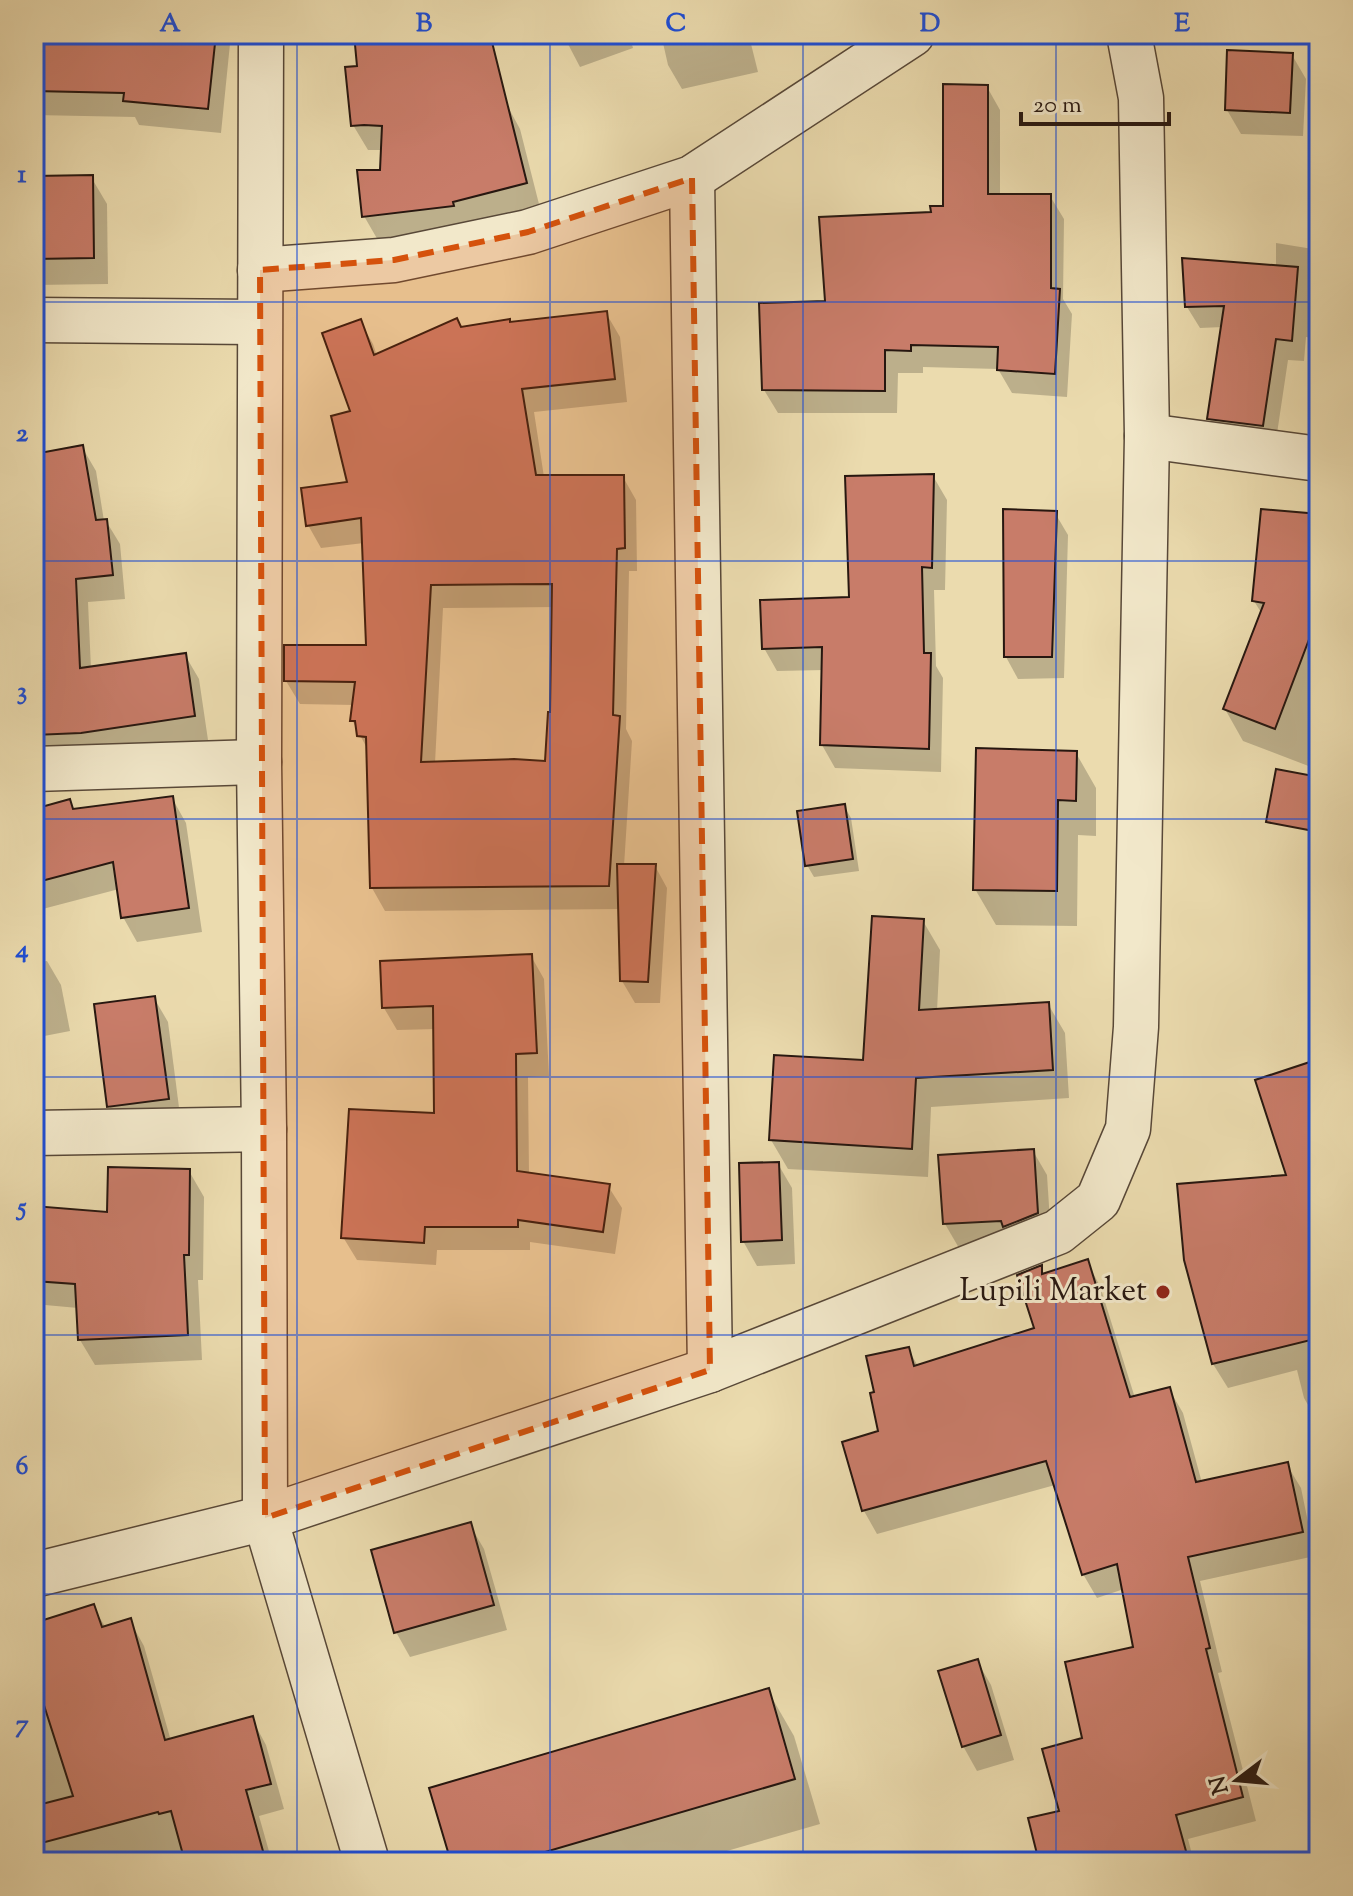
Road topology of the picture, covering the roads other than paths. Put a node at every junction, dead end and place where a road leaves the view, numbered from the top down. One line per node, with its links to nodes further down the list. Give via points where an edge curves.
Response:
1 (261, 34): 6 (street)
2 (912, 34): 4 (street)
3 (1129, 34): 9 (street, via 1141,98)
4 (848, 53): 5 (street)
5 (692, 178): 6 (street, via 528,232 394,260); 15 (street)
6 (260, 270): 8 (street)
7 (34, 320): 8 (street)
8 (259, 322): 11 (street)
9 (1147, 436): 10 (street); 15 (street, via 1136,1027 1128,1129 1098,1200 1058,1232)
10 (1319, 459)
11 (259, 762): 12 (street); 13 (street)
12 (34, 769)
13 (264, 1129): 14 (street); 16 (street)
14 (34, 1133)
15 (710, 1370): 16 (street)
16 (265, 1518): 17 (street); 18 (street)
17 (34, 1575)
18 (367, 1862)

